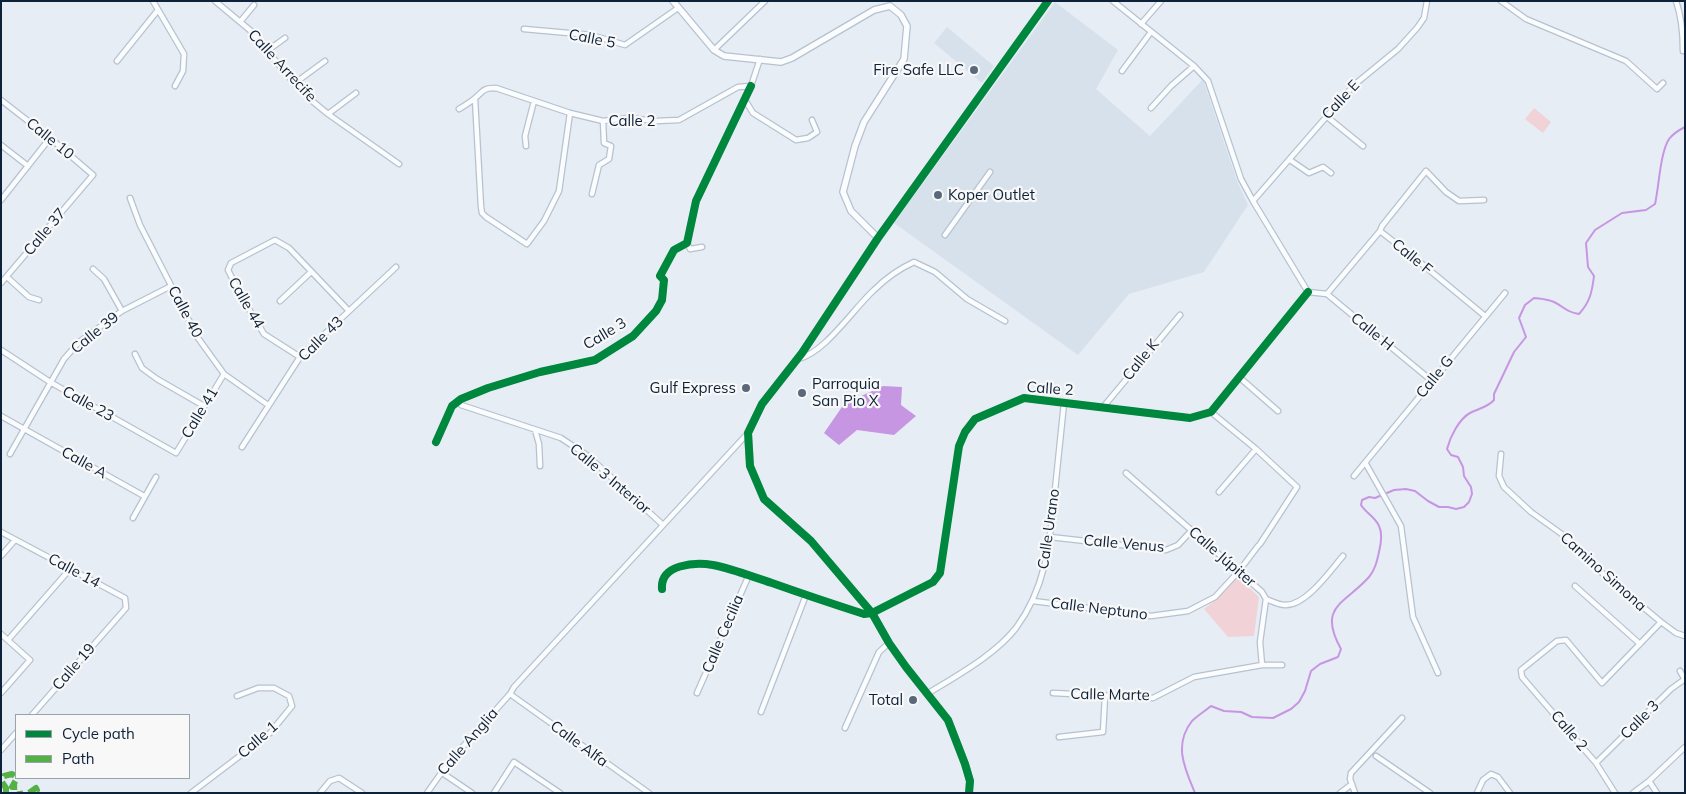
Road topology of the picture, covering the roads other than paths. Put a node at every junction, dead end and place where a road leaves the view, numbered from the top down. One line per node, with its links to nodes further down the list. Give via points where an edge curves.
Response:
1 (153, 1): 14 (street)
2 (215, 1): 15 (street, Calle Arrecife)
3 (673, 1): 13 (street)
4 (765, 1): 20 (street)
5 (1113, 1): 16 (street)
6 (1161, 1): 16 (street)
7 (1427, 1): 41 (street, Calle E, via 1424,18 1417,28 1354,85)
8 (1500, 1): 29 (street, via 1526,20 1626,62 1657,89)
9 (1676, 1): 22 (street, via 1683,31)
10 (1045, 3): 61 (street)
11 (892, 4): 23 (street, via 874,10 792,58 781,62); 61 (street, via 907,26 904,59 864,122 843,192 851,211)
12 (254, 5): 15 (street)
13 (678, 8): 17 (street, Calle 5, via 625,45 591,35); 20 (street)
14 (158, 10): 24 (street); 30 (street, via 184,54 184,71)
15 (240, 22): 21 (street, Calle Arrecife)
16 (1141, 24): 18 (street)
17 (524, 29)
18 (1151, 32): 26 (street); 27 (street)
19 (285, 38): 21 (street)
20 (714, 50): 23 (street, via 724,56)
21 (267, 51): 28 (street, Calle Arrecife)
22 (1683, 51)
23 (760, 59): 31 (street)
24 (117, 61)
25 (325, 61): 28 (street)
26 (1194, 66): 37 (street); 58 (street, via 1208,81 1241,179)
27 (1122, 71)
28 (295, 83): 40 (street, Calle Arrecife)
29 (1662, 83)
30 (175, 86)
31 (751, 86): 35 (street); 43 (street, Calle 2, via 738,88 679,120 656,122 628,118)
32 (356, 93): 40 (street)
33 (475, 99): 36 (street, Calle 2, via 482,90 496,88); 38 (street, Calle 2); 39 (street, via 482,213 527,244 544,221 559,190)
34 (1, 100): 44 (street, Calle 10)
35 (745, 100): 42 (street, via 753,113 796,140 817,132); 62 (street, via 696,201)
36 (534, 101): 39 (street, Calle 2); 46 (street, via 525,136)
37 (1151, 108)
38 (458, 109)
39 (570, 113): 43 (street, Calle 2)
40 (328, 114): 49 (street, Calle Arrecife)
41 (1326, 116): 47 (street); 48 (street, Calle E)
42 (812, 120)
43 (603, 121): 54 (street, via 604,142 611,146 609,159 599,165)
44 (50, 138): 50 (street); 53 (street, Calle 10, via 93,175)
45 (1, 145): 50 (street)
46 (526, 146)
47 (1363, 146)
48 (1290, 160): 52 (street, via 1309,173 1323,167); 58 (street, Calle E)
49 (399, 164)
50 (28, 166): 56 (street)
51 (990, 172): 60 (street)
52 (1331, 173)
53 (89, 180): 67 (street, Calle 37)
54 (592, 194)
55 (130, 198): 69 (street, Calle 40)
56 (1, 200)
57 (1484, 200): 59 (street, via 1459,200 1446,192 1426,171)
58 (1253, 201): 70 (street)
59 (1380, 232): 72 (street, Calle F); 78 (street, Calle F)
60 (946, 235)
61 (878, 238): 83 (street)
62 (687, 243): 63 (street, via 690,249); 88 (street, Calle 3, via 674,250 666,262 660,276 664,280 662,300 633,336 595,360 540,372)
63 (702, 247)
64 (396, 267): 76 (street, Calle 43)
65 (94, 270): 75 (street, via 104,279)
66 (311, 272): 74 (street); 76 (street, Calle 44); 82 (street, Calle 44, via 289,248 275,240 230,263 228,270 264,334)
67 (7, 277): 68 (street, Calle 37); 73 (street, via 29,297)
68 (1, 283)
69 (171, 286): 75 (street, Calle 39); 84 (street, Calle 40, via 198,338)
70 (1308, 292): 72 (street); 85 (street)
71 (1505, 293): 78 (street, Calle G)
72 (1327, 294): 86 (street, Calle H)
73 (39, 300)
74 (280, 301)
75 (122, 311): 87 (street, Calle 39, via 79,342)
76 (349, 311): 82 (street, Calle 43)
77 (1180, 315): 92 (street, Calle K)
78 (1485, 316): 86 (street, Calle G)
79 (1005, 321): 83 (street, via 968,299 935,272 914,262 895,271 873,290 808,357)
80 (1, 350): 87 (street, Calle 23)
81 (135, 354): 91 (street, via 142,368 157,380)
82 (300, 357): 90 (street, Calle 43)
83 (796, 359): 98 (street, via 762,404)
84 (224, 374): 90 (street, Calle 40); 91 (street, Calle 41)
85 (1239, 378): 93 (street); 94 (street)
86 (1432, 381): 105 (street, Calle G)
87 (50, 382): 96 (street, Calle 39); 102 (street, Calle 23)
88 (461, 399): 97 (street, Calle 3 Interior, via 461,405); 99 (street, via 452,406)
89 (1064, 403): 92 (street, Calle 2); 116 (street, Calle Urano); 128 (street, Calle 2, via 1024,398 975,420 959,446 940,573 933,582)
90 (268, 405): 100 (street, Calle 43)
91 (204, 406): 102 (street, Calle 41)
92 (1104, 406): 94 (street, Calle 2, via 1190,418)
93 (1278, 411)
94 (1211, 412): 101 (street)
95 (1, 416): 96 (street, Calle A)
96 (24, 430): 103 (street, Calle 39); 111 (street, Calle A)
97 (535, 430): 106 (street); 113 (street, Calle 3 Interior, via 561,438 588,456)
98 (748, 433): 113 (street); 128 (street, via 750,466 764,499 811,541)
99 (436, 442)
100 (242, 447)
101 (1256, 449): 110 (street); 121 (street, Calle Neptuno, via 1297,487)
102 (176, 453)
103 (10, 454)
104 (1501, 454): 130 (street, Camino Simona, via 1499,476 1504,487 1531,512 1570,540 1601,572)
105 (1366, 464): 108 (street, Calle G); 139 (street, via 1400,526 1413,617)
106 (540, 466)
107 (1126, 473): 114 (street, Calle Júpiter)
108 (1354, 476)
109 (156, 477): 111 (street)
110 (1219, 492)
111 (144, 496): 112 (street)
112 (133, 518)
113 (663, 525): 144 (street)
114 (1192, 530): 116 (street, Calle Venus, via 1178,545 1166,550); 121 (street, Calle Júpiter)
115 (1, 532): 117 (street, Calle 14)
116 (1050, 537): 127 (street, Calle Urano, via 1044,570)
117 (15, 540): 118 (street); 120 (street, Calle 14)
118 (1, 556)
119 (1342, 556): 126 (street, via 1302,600 1285,605)
120 (70, 569): 129 (street, Calle 14, via 125,598 126,608); 133 (street)
121 (1239, 571): 126 (street, Calle Júpiter); 127 (street, Calle Neptuno, via 1215,597 1188,611 1151,616)
122 (749, 575): 124 (street, via 713,565 684,564 666,575); 125 (street); 142 (street, Calle Cecilia)
123 (1576, 586): 135 (street)
124 (662, 589)
125 (806, 595): 128 (street, via 864,614); 148 (street)
126 (1266, 599): 136 (street, Calle Júpiter, via 1260,642)
127 (1033, 601): 145 (street, Calle Urano, via 997,647)
128 (872, 613): 134 (street)
129 (116, 620): 149 (street, Calle 19)
130 (1661, 622): 132 (street, Camino Simona, via 1676,634); 135 (street)
131 (1, 634): 133 (street)
132 (1685, 636)
133 (8, 640): 141 (street, via 30,660)
134 (888, 643): 145 (street); 151 (street, via 879,652)
135 (1640, 644): 157 (street, Calle 2, via 1602,682 1566,640 1557,641 1521,670 1522,677)
136 (1262, 665): 137 (street, Calle Marte); 147 (street, Calle Marte, via 1194,677 1153,698)
137 (1282, 665)
138 (1680, 671): 140 (street)
139 (1438, 673)
140 (1685, 680): 157 (street, Calle 3, via 1671,689)
141 (1, 693)
142 (697, 693)
143 (1053, 693): 147 (street, Calle Marte)
144 (510, 694): 158 (street, Calle Anglia); 168 (street, Calle Alfa)
145 (927, 694): 169 (street, via 948,720 970,780)
146 (237, 696): 161 (street, Calle 1, via 258,688 274,688 289,696 292,706 270,733)
147 (1105, 696): 153 (street, via 1103,732)
148 (761, 712)
149 (33, 714)
150 (1402, 718): 160 (street, via 1351,773)
151 (845, 728)
152 (15, 734): 155 (street)
153 (1059, 737)
154 (1685, 747): 159 (street)
155 (1, 750)
156 (1376, 756): 172 (street)
157 (1596, 763): 175 (street, Calle 2)
158 (441, 772): 164 (street, Calle Anglia); 165 (street)
159 (1649, 782): 176 (street); 177 (street)
160 (1352, 784): 170 (street); 171 (street)
161 (191, 793)
162 (320, 793): 163 (street, via 330,781 339,778)
163 (362, 793)
164 (427, 793)
165 (472, 793)
166 (494, 793): 167 (street, via 514,762)
167 (560, 793)
168 (649, 793)
169 (969, 793)
170 (1340, 793)
171 (1355, 793)
172 (1430, 793)
173 (1477, 793): 174 (street, via 1491,774 1498,777)
174 (1510, 793)
175 (1615, 793)
176 (1633, 793)
177 (1657, 793)

